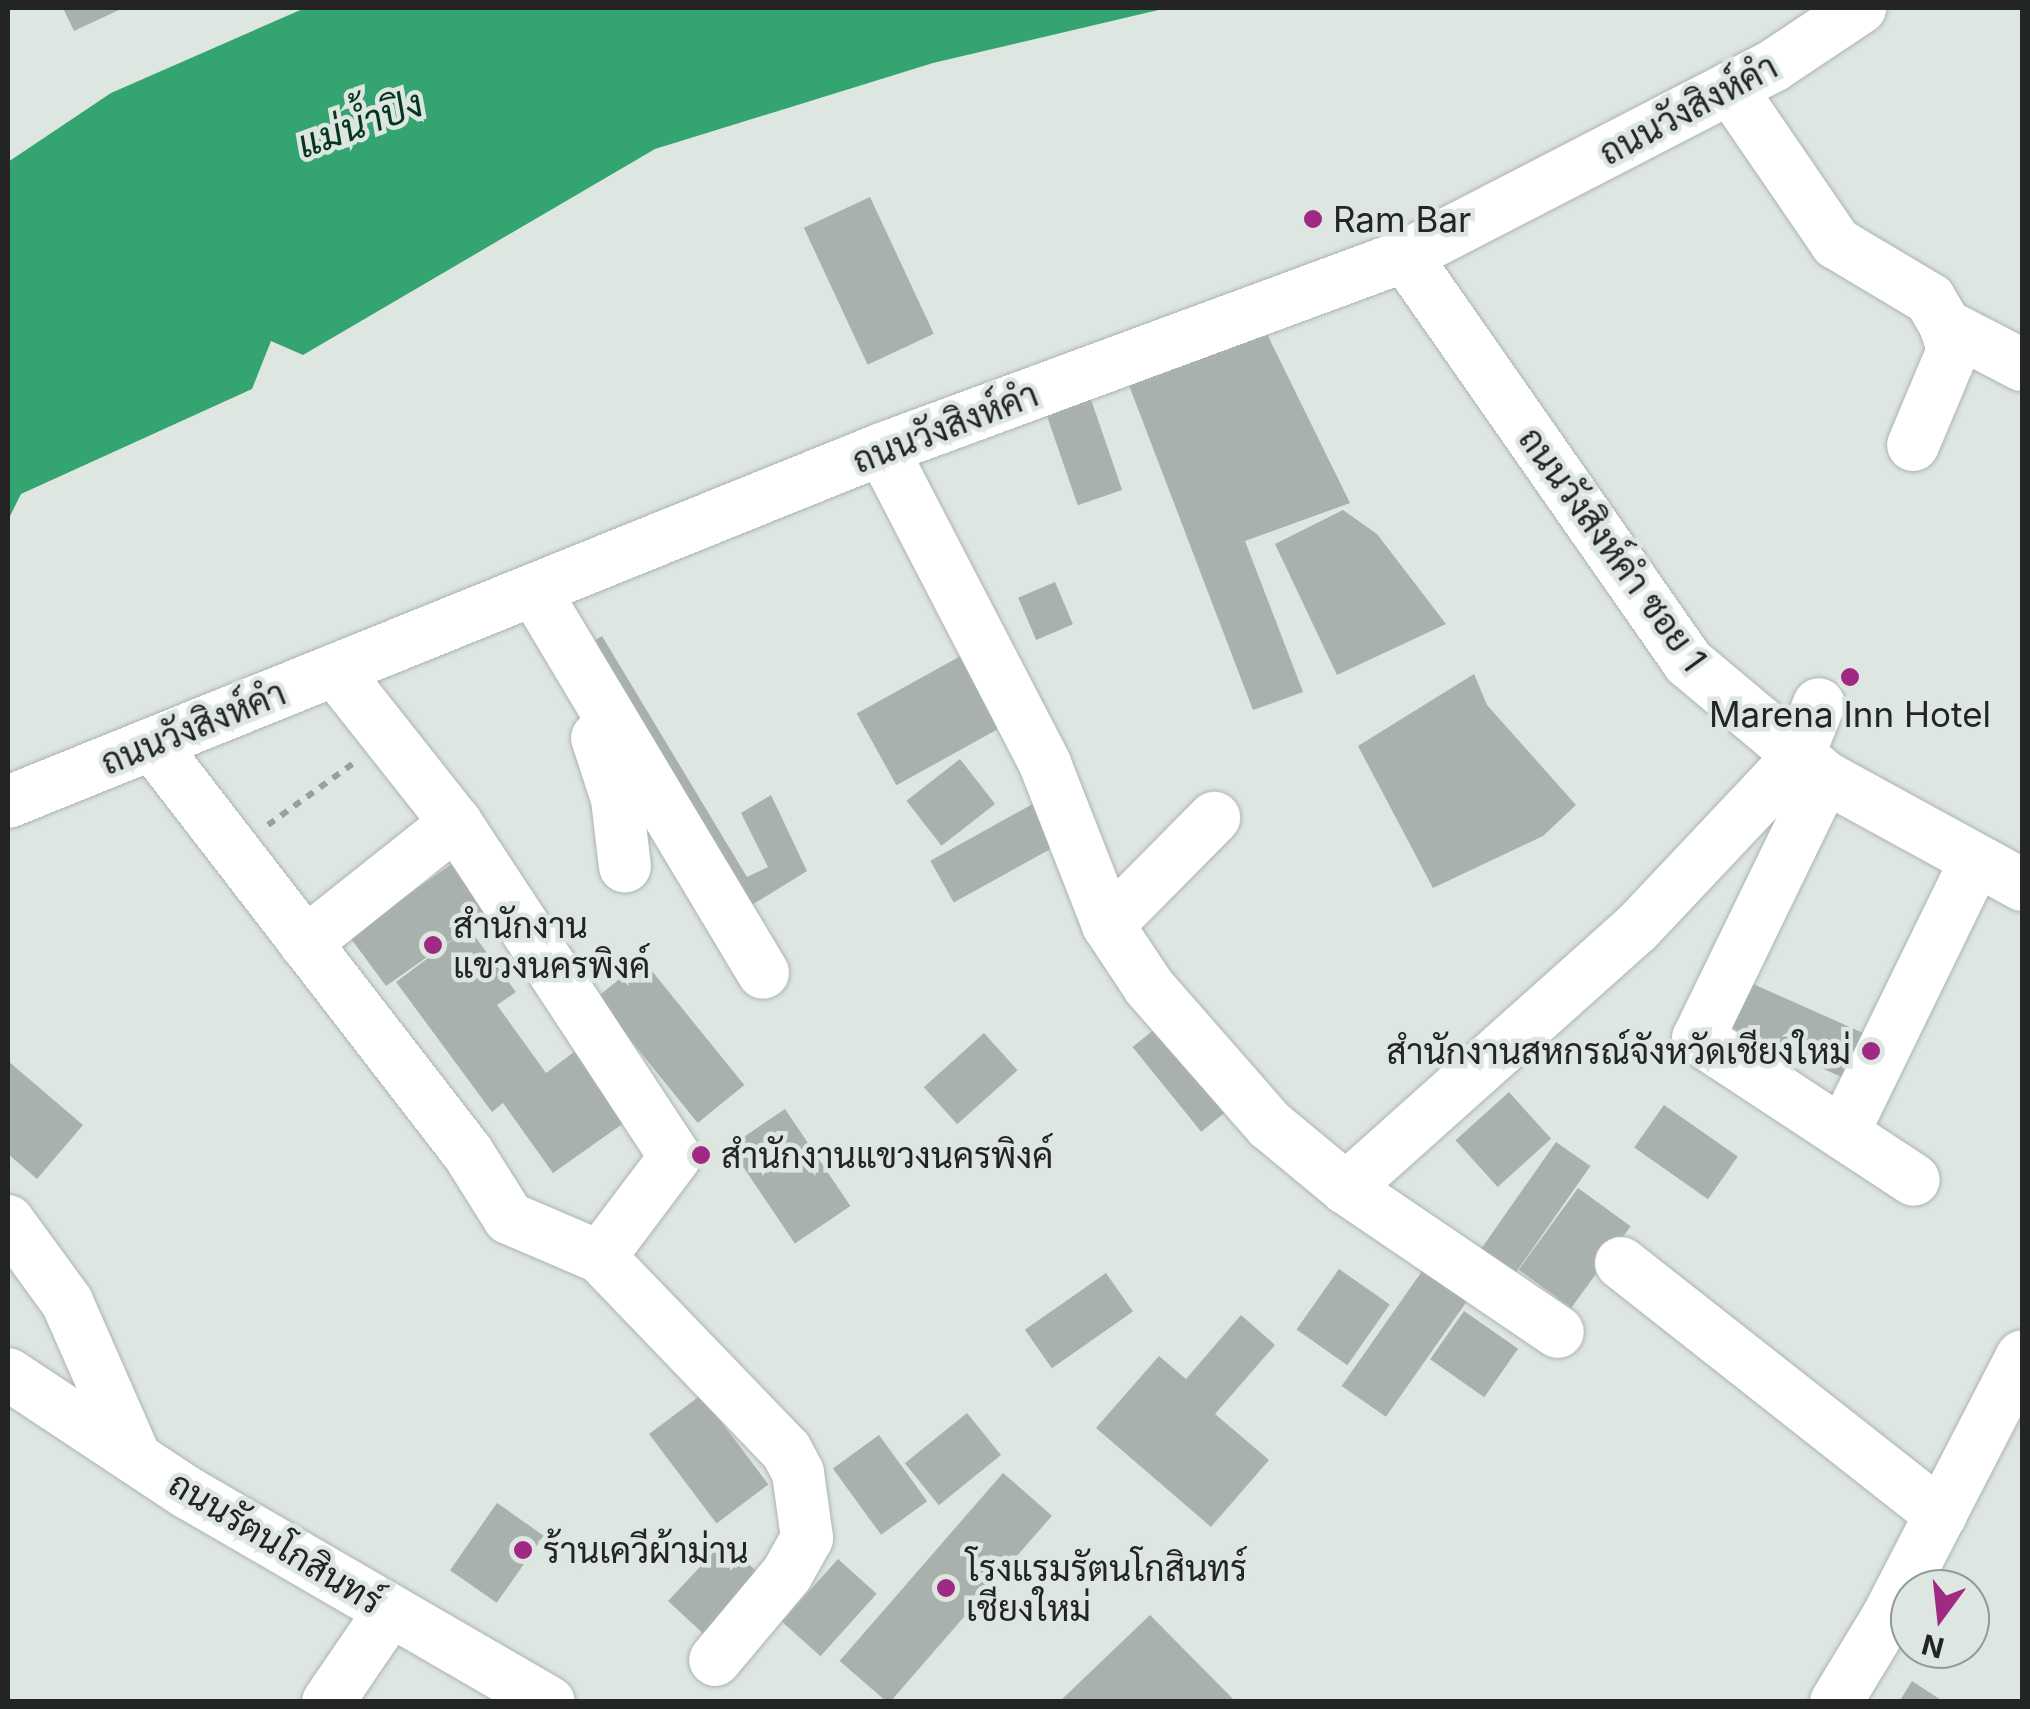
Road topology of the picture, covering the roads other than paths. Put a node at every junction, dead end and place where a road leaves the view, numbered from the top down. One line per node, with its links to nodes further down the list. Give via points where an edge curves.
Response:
1 (1860, 8): 2 (street, ถนนวังสิงห์คำ)
2 (1730, 88): 3 (street, ถนนวังสิงห์คำ); 4 (street, via 1836,244 1930,299)
3 (1405, 256): 7 (street, ถนนวังสิงห์คำ); 12 (street, ถนนวังสิงห์คำ ซอย 1, via 1688,662)
4 (1945, 325): 5 (street); 6 (street, via 1953,350)
5 (2022, 365)
6 (1913, 445)
7 (882, 449): 8 (street, ถนนวังสิงห์คำ); 19 (street, via 1045,764)
8 (530, 591): 9 (street, ถนนวังสิงห์คำ); 17 (street, via 589,714 618,799); 21 (street)
9 (335, 670): 11 (street, ถนนวังสิงห์คำ); 15 (street)
10 (1819, 704): 12 (street)
11 (152, 744): 13 (street, ถนนวังสิงห์คำ); 20 (street)
12 (1811, 768): 16 (street, ถนนวังสิงห์คำ ซอย 1); 22 (street, via 1698,1038); 24 (street)
13 (8, 802)
14 (1214, 818): 19 (street)
15 (456, 823): 20 (street); 26 (street, via 674,1157)
16 (1974, 862): 18 (street, ถนนวังสิงห์คำ ซอย 1); 22 (street)
17 (625, 867)
18 (2022, 885)
19 (1108, 924): 24 (street, via 1149,987 1270,1125)
20 (305, 943): 26 (street, via 468,1154 509,1218)
21 (763, 973)
22 (1844, 1133): 23 (street)
23 (1914, 1180)
24 (1346, 1188): 28 (street)
25 (8, 1220): 31 (street, via 67,1302)
26 (600, 1257): 34 (street, via 786,1450 798,1473 808,1526 800,1554)
27 (1621, 1262): 32 (street)
28 (1558, 1332)
29 (2022, 1356): 32 (street)
30 (8, 1374): 31 (street, ถนนรัตนโกสินทร์)
31 (136, 1458): 33 (street, ถนนรัตนโกสินทร์)
32 (1941, 1514): 37 (street)
33 (390, 1610): 35 (street); 36 (street, ถนนรัตนโกสินทร์)
34 (715, 1660)
35 (328, 1702)
36 (549, 1702)
37 (1836, 1702)

